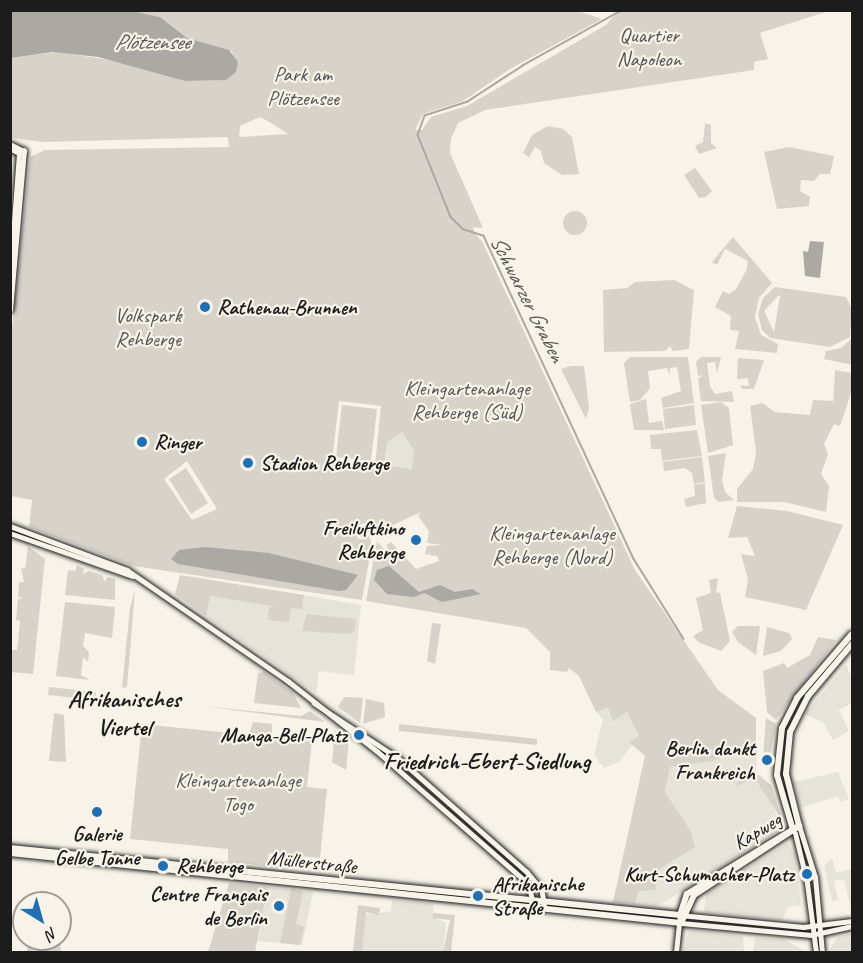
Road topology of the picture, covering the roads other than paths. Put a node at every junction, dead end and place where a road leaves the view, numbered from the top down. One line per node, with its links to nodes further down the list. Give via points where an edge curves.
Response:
1 (10, 144): 3 (street)
2 (10, 148): 3 (street)
3 (21, 152): 4 (street)
4 (14, 260): 5 (street); 6 (street)
5 (10, 276)
6 (10, 310)
7 (10, 526): 9 (street)
8 (10, 532): 9 (street)
9 (58, 548): 12 (street, via 133,576)
10 (852, 634): 23 (main road, via 798,698 781,733 777,774)
11 (852, 644): 23 (main road, via 808,696 790,732 786,774)
12 (314, 702): 13 (street); 14 (street)
13 (334, 712): 14 (street); 15 (street)
14 (333, 720): 16 (street)
15 (356, 728): 16 (street); 17 (street)
16 (355, 735): 18 (street)
17 (384, 747): 18 (street); 19 (street)
18 (383, 756): 20 (street)
19 (398, 758): 20 (street); 21 (street)
20 (392, 764): 22 (street)
21 (448, 802): 22 (street); 26 (street)
22 (442, 809): 27 (street)
23 (795, 829): 30 (main road, Kapweg, via 687,894); 33 (main road); 34 (main road, via 812,864)
24 (10, 848): 28 (main road, Müllerstraße)
25 (10, 853): 28 (main road, Müllerstraße)
26 (527, 872): 27 (street); 29 (street)
27 (522, 878): 28 (street, via 534,890)
28 (534, 904): 29 (main road, Müllerstraße)
29 (545, 905): 30 (main road, Müllerstraße)
30 (682, 918): 35 (main road); 39 (main road)
31 (852, 921): 34 (main road)
32 (852, 926): 36 (main road)
33 (810, 927): 34 (main road); 35 (main road); 37 (main road)
34 (819, 927): 36 (main road)
35 (781, 929): 37 (main road)
36 (819, 934): 37 (main road); 38 (main road)
37 (811, 935): 38 (main road)
38 (818, 950)
39 (676, 952)

